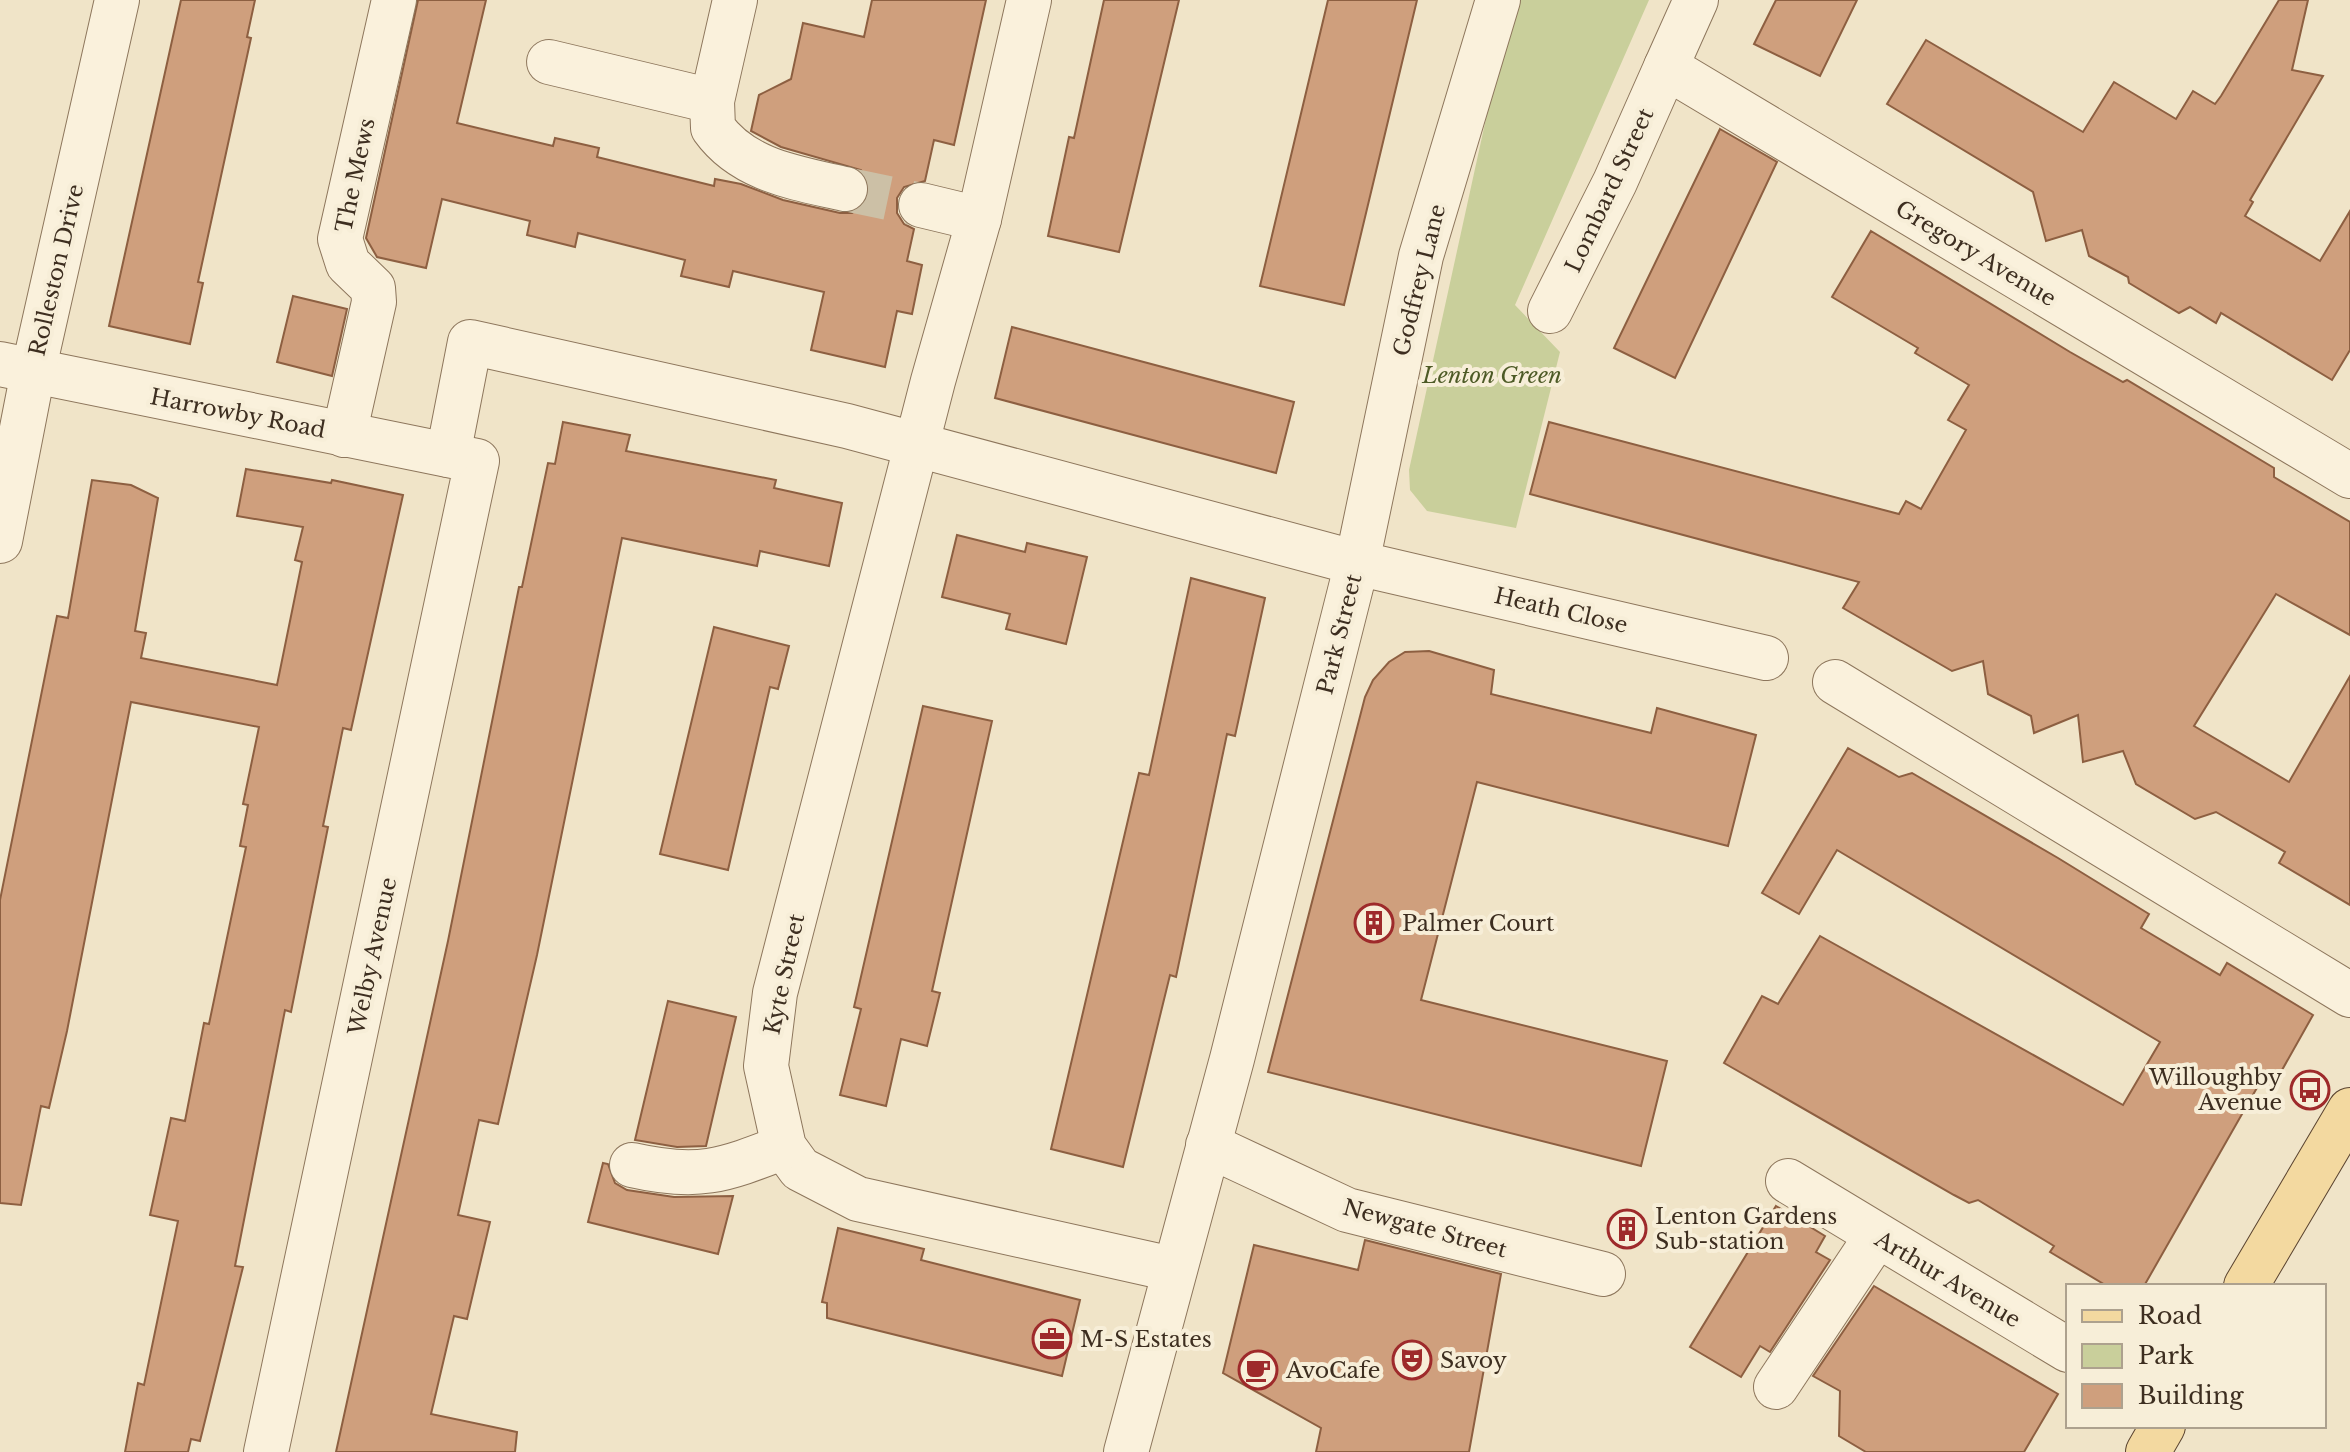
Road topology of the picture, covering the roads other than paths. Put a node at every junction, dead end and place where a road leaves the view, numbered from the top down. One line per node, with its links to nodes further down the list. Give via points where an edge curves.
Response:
1 (117, 0): 14 (street, Rolleston Drive)
2 (394, 0): 15 (street, The Mews, via 340,239 348,264 373,288 374,302)
3 (735, 0): 9 (street)
4 (1029, 0): 12 (street)
5 (1498, 0): 20 (street, Godfrey Lane, via 1421,256)
6 (1696, 0): 8 (street)
7 (549, 62): 9 (street)
8 (1666, 67): 13 (street, Lombard Street); 18 (street, Gregory Avenue)
9 (712, 101): 10 (street, via 713,128 744,159)
10 (845, 189)
11 (921, 205): 12 (street)
12 (979, 219): 16 (street)
13 (1550, 311)
14 (17, 368): 15 (street, Harrowby Road); 19 (street, Rolleston Drive)
15 (344, 435): 17 (street, Harrowby Road)
16 (916, 447): 17 (street, Park Street, via 847,426 470,342); 20 (street, Park Street); 26 (street, Kyte Street, via 775,993 766,1066)
17 (462, 458): 36 (street, Welby Avenue)
18 (2350, 476)
19 (0, 541)
20 (1357, 563): 21 (street, Heath Close); 25 (street, Park Street)
21 (1766, 658)
22 (1835, 682): 23 (street)
23 (2350, 995)
24 (2350, 1110): 32 (main road)
25 (1208, 1145): 30 (street, Park Street); 31 (street, Newgate Street, via 1347,1210)
26 (784, 1147): 27 (street, via 700,1174); 30 (street, via 800,1169 858,1199)
27 (632, 1165)
28 (1788, 1181): 29 (street, Arthur Avenue)
29 (1876, 1237): 33 (street, Arthur Avenue); 34 (street)
30 (1172, 1269): 37 (street, Park Street)
31 (1603, 1274)
32 (2247, 1284)
33 (2066, 1349)
34 (1776, 1387)
35 (2162, 1428): 38 (main road)
36 (266, 1452)
37 (1126, 1452)
38 (2148, 1452)

